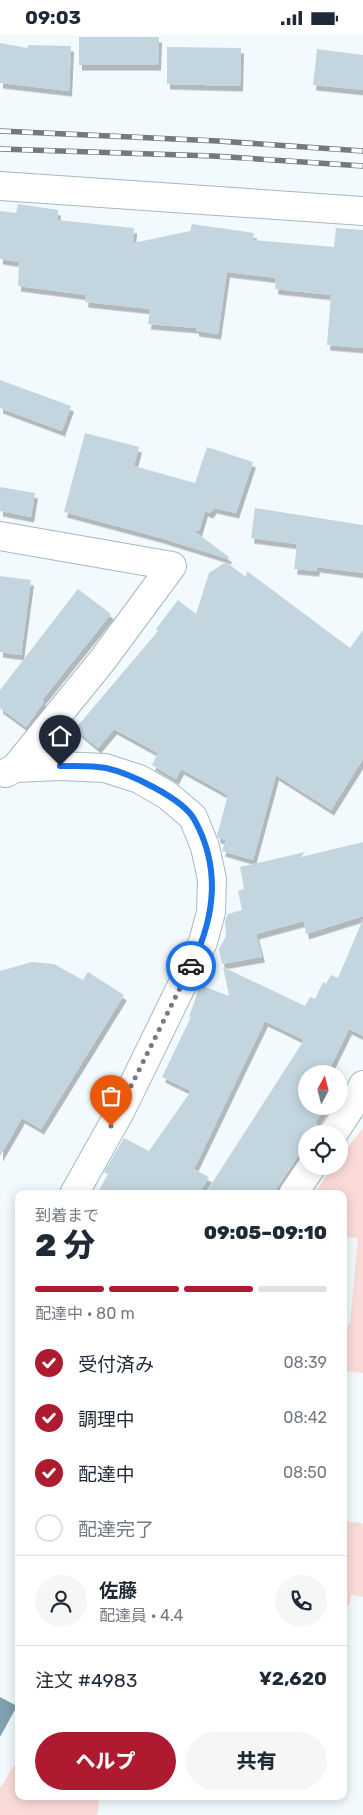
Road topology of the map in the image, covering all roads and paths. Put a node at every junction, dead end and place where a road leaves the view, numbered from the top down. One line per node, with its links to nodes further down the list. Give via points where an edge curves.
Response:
1 (0, 185): 2 (street)
2 (363, 211)
3 (0, 535): 4 (street, via 172,566 101,662)
4 (8, 772): 8 (street, via 60,766 105,768 138,779 160,791 193,817 206,847 212,879 211,912 203,942 120,1112)
5 (363, 1085): 6 (street)
6 (339, 1125)
7 (306, 1175): 9 (street)
8 (76, 1190)
9 (296, 1190)

